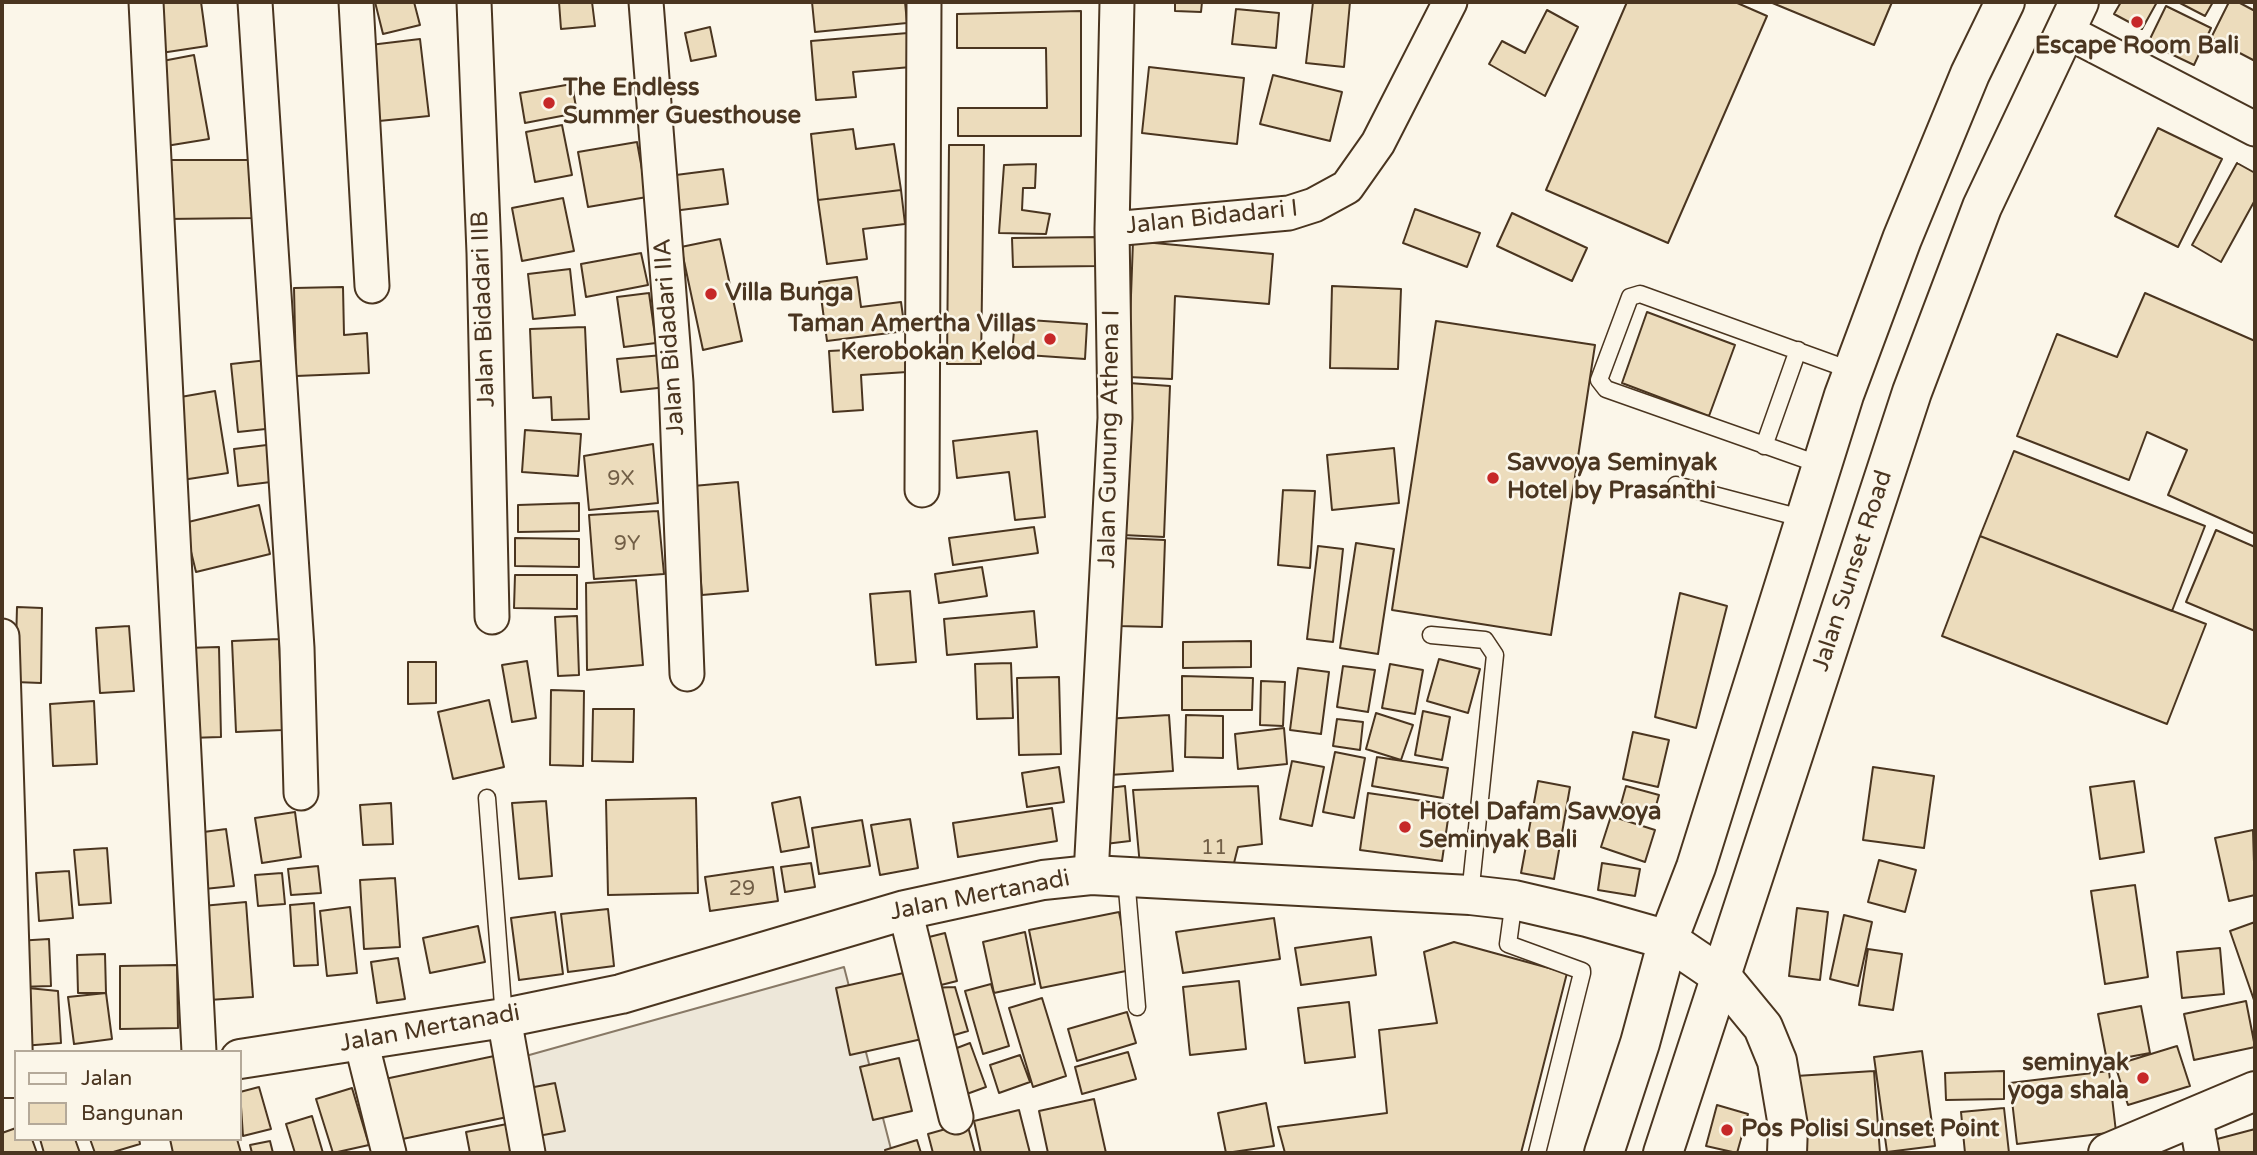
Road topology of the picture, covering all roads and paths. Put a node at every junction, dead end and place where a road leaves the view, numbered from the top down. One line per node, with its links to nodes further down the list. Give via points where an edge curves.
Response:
1 (146, 2): 37 (street)
2 (255, 2): 25 (street, via 297,648)
3 (356, 2): 13 (street)
4 (474, 2): 21 (street, Jalan Bidadari IIB)
5 (646, 2): 24 (street, Jalan Bidadari IIA, via 676,383)
6 (924, 2): 19 (street)
7 (1117, 2): 12 (street, Jalan Gunung Athena I)
8 (1450, 2): 12 (street, Jalan Bidadari I, via 1378,143 1347,187 1289,213)
9 (2005, 2): 15 (main road, via 1902,239)
10 (2072, 16): 11 (street); 32 (main road, Jalan Sunset Road, via 1982,207 1912,392)
11 (2255, 129)
12 (1112, 229): 27 (street, Jalan Gunung Athena I, via 1115,418)
13 (372, 286)
14 (1798, 350): 15 (lane); 16 (lane); 16 (lane, via 1635,294 1599,380 1606,389)
15 (1853, 371): 17 (main road)
16 (1764, 446): 17 (lane)
17 (1821, 465): 20 (main road)
18 (1676, 485): 20 (lane)
19 (922, 489)
20 (1805, 519): 31 (main road, via 1696,867)
21 (492, 617)
22 (1431, 635): 28 (lane, via 1485,640 1494,655)
23 (2, 636): 36 (street)
24 (687, 674)
25 (301, 793)
26 (487, 797): 34 (lane)
27 (1109, 876): 28 (main road, Jalan Mertanadi); 30 (main road, Jalan Mertanadi, via 1043,880); 33 (lane)
28 (1470, 895): 29 (main road, Jalan Mertanadi)
29 (1514, 900): 31 (main road, Jalan Mertanadi); 44 (lane, via 1508,944 1582,971)
30 (905, 910): 34 (main road, Jalan Mertanadi, via 621,994); 41 (street)
31 (1668, 940): 32 (main road, Jalan Mertanadi); 45 (main road)
32 (1721, 976): 46 (main road, Jalan Sunset Road); 47 (main road, Jalan Mertanadi, via 1763,1027 1777,1061 1788,1126)
33 (1137, 1007)
34 (504, 1017): 35 (main road, Jalan Mertanadi); 43 (street)
35 (361, 1041): 38 (main road, Jalan Mertanadi); 42 (street)
36 (15, 1050)
37 (199, 1050)
38 (242, 1059)
39 (2255, 1091): 40 (main road)
40 (2195, 1115): 48 (main road); 49 (street)
41 (956, 1117)
42 (389, 1153)
43 (528, 1153)
44 (1537, 1153)
45 (1604, 1153)
46 (1663, 1153)
47 (1787, 1153)
48 (2108, 1153)
49 (2202, 1153)

